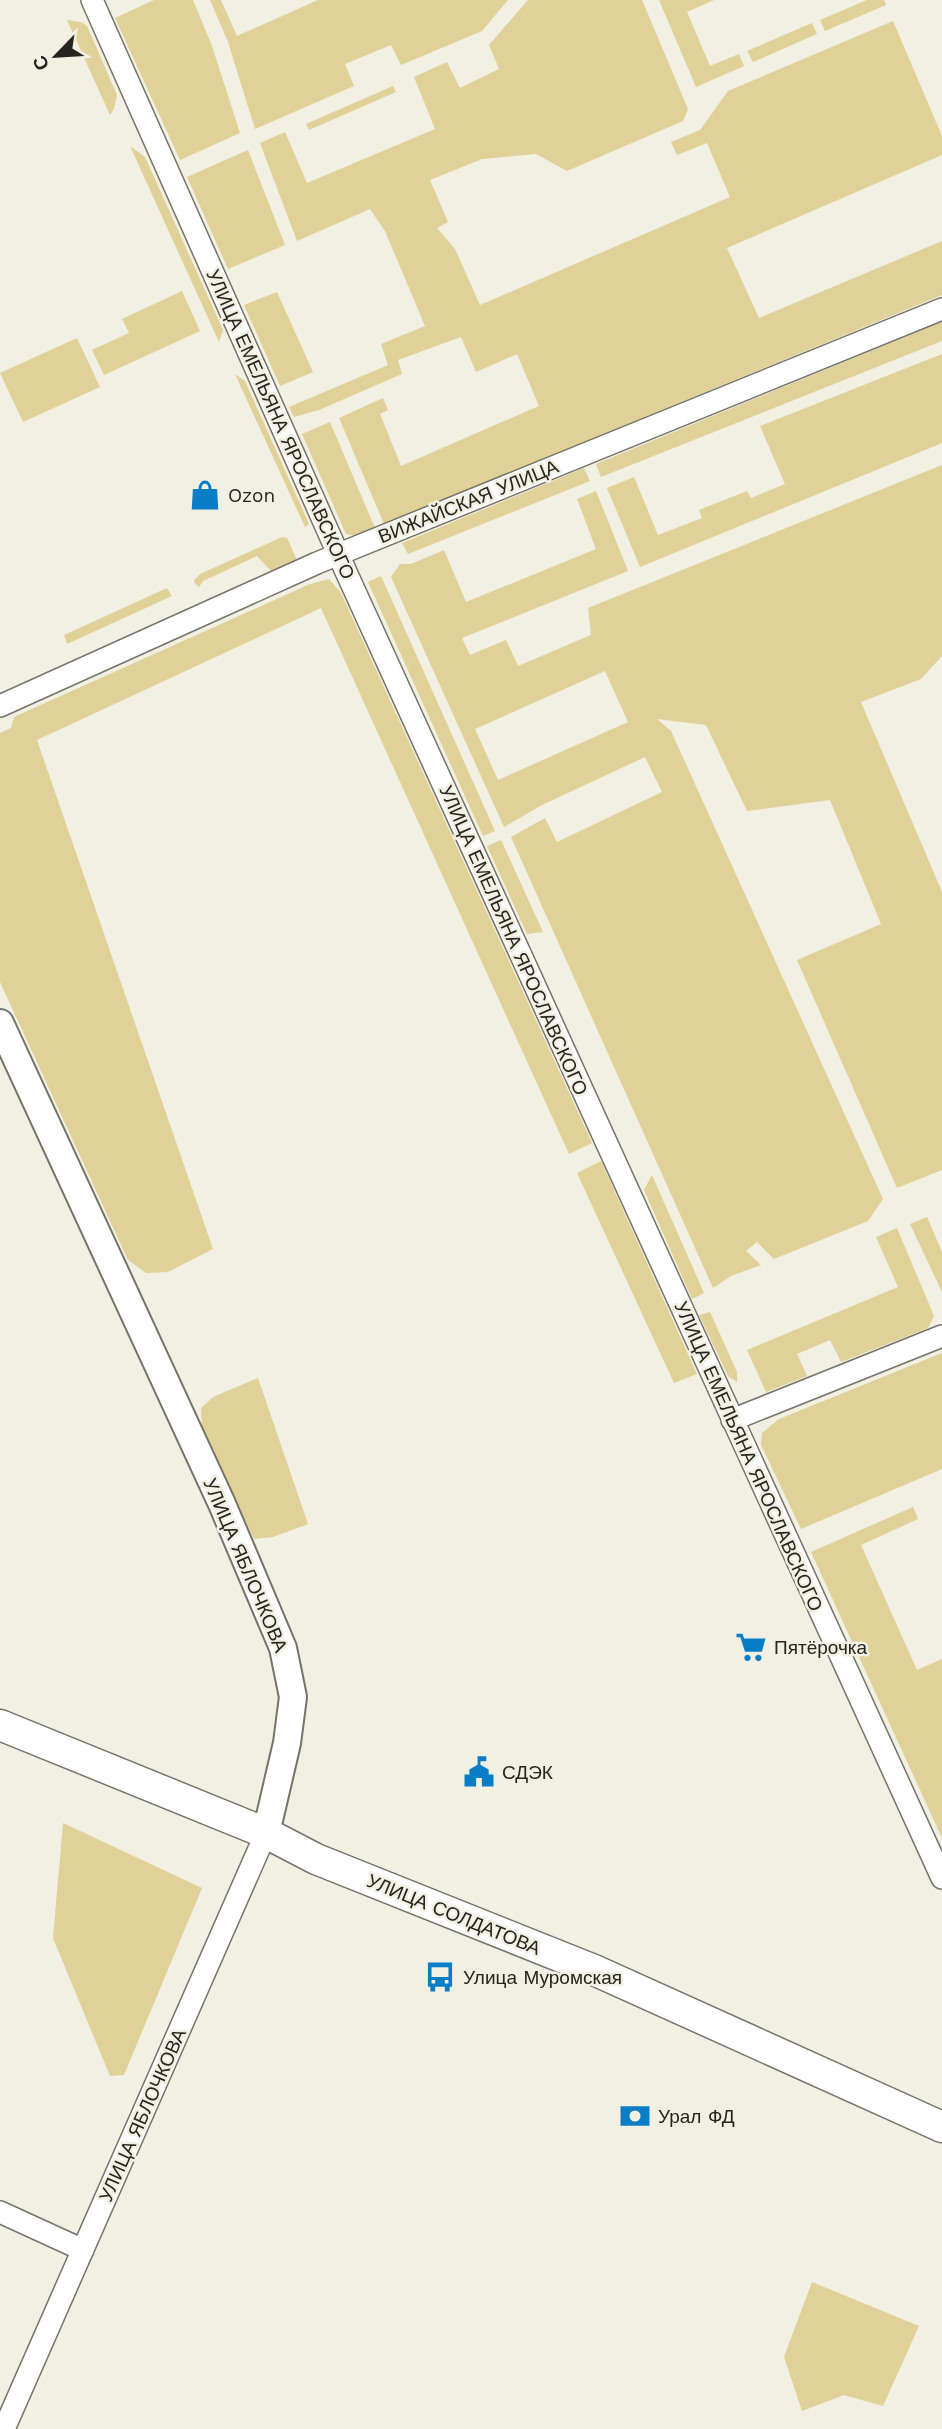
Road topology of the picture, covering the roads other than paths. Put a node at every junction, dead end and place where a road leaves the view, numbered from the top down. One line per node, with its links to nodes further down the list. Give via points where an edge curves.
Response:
1 (92, 0): 3 (street, УЛИЦА ЕМЕЛЬЯНА ЯРОСЛАВСКОГО)
2 (942, 309): 3 (street, ВИЖАЙСКАЯ УЛИЦА)
3 (339, 554): 4 (street, ВИЖАЙСКАЯ УЛИЦА); 7 (street, УЛИЦА ЕМЕЛЬЯНА ЯРОСЛАВСКОГО)
4 (0, 706)
5 (0, 1023): 9 (street, УЛИЦА ЯБЛОЧКОВА, via 222,1504 283,1648 293,1697)
6 (942, 1336): 7 (street)
7 (732, 1420): 10 (street, УЛИЦА ЕМЕЛЬЯНА ЯРОСЛАВСКОГО)
8 (0, 1725): 9 (main road, УЛИЦА СОЛДАТОВА)
9 (266, 1833): 11 (main road, УЛИЦА СОЛДАТОВА, via 316,1859 594,1970); 13 (street, УЛИЦА ЯБЛОЧКОВА)
10 (942, 1878)
11 (942, 2127)
12 (0, 2212): 13 (street)
13 (82, 2250): 14 (street, УЛИЦА ЯБЛОЧКОВА)
14 (4, 2429)

